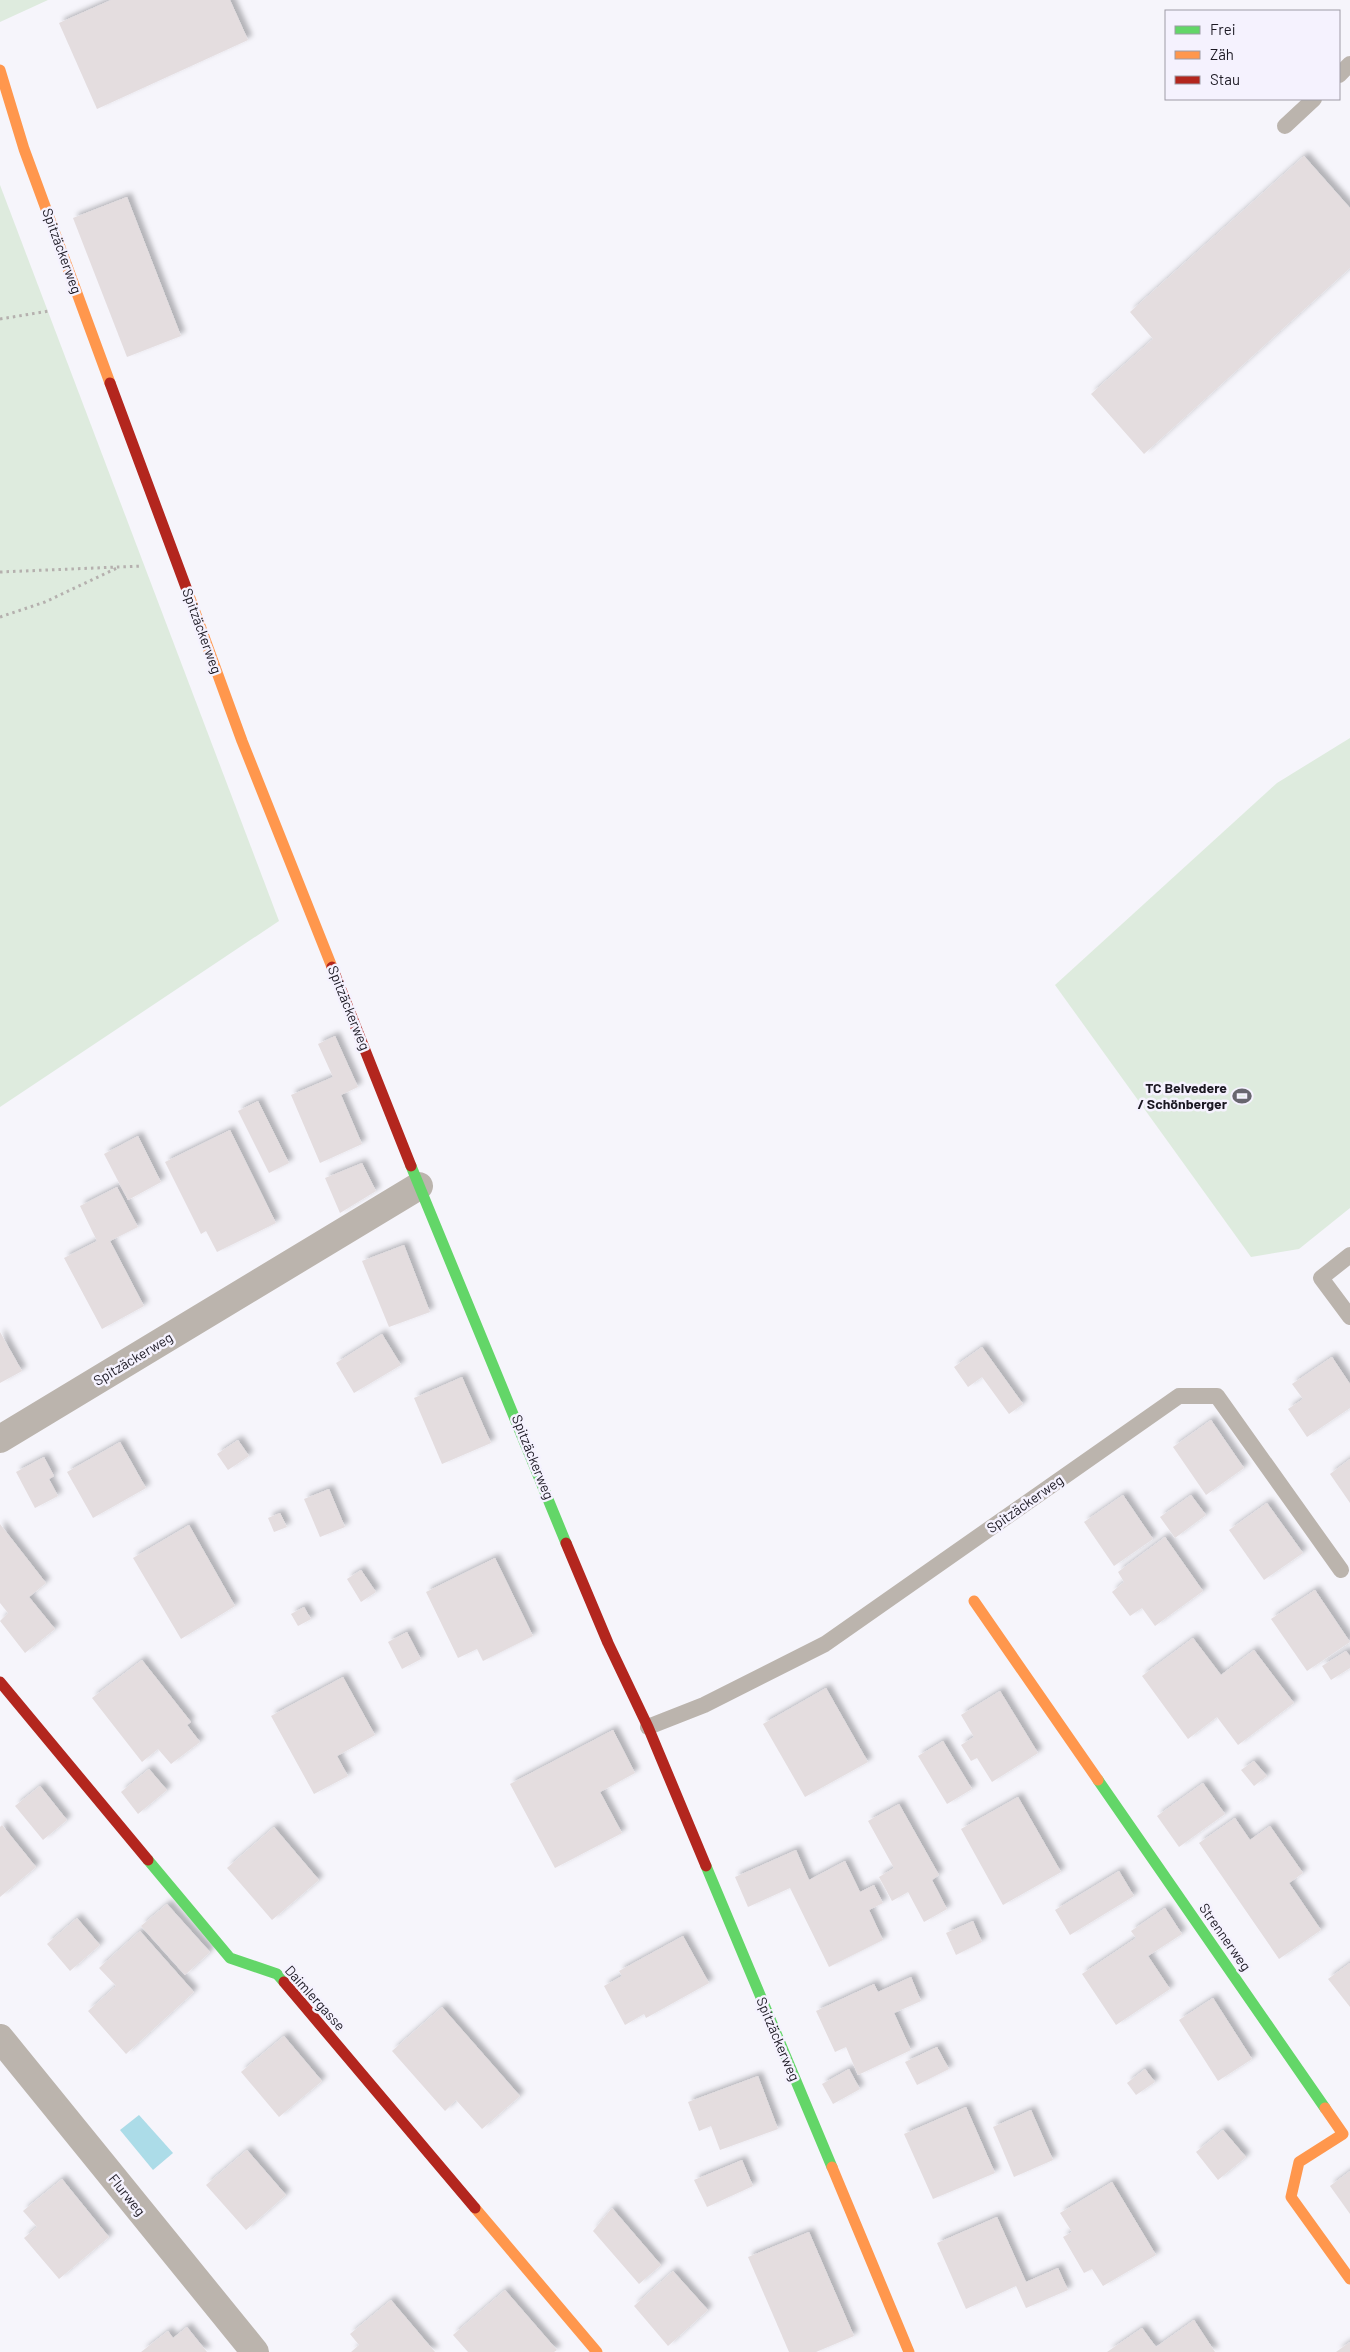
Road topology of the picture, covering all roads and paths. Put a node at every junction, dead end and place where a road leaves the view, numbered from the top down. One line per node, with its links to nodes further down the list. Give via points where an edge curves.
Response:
1 (1350, 64): 3 (lane)
2 (0, 70): 6 (street, Spitzäckerweg, via 24,148)
3 (1340, 74)
4 (1313, 100): 5 (lane)
5 (1285, 126)
6 (82, 306): 7 (path); 8 (street, Spitzäckerweg)
7 (0, 319)
8 (177, 565): 9 (path); 12 (street, Spitzäckerweg, via 242,741)
9 (119, 567): 10 (path); 11 (path, via 45,602)
10 (0, 572)
11 (0, 618)
12 (419, 1186): 15 (street, Spitzäckerweg); 19 (street, Spitzäckerweg, via 608,1643)
13 (1350, 1255): 14 (lane, via 1321,1278)
14 (1350, 1317)
15 (0, 1439)
16 (1341, 1570): 19 (lane, Spitzäckerweg, via 1217,1396 1179,1396 825,1644 704,1705)
17 (974, 1601): 21 (street, Strennerweg, via 1343,2134 1299,2162 1291,2197)
18 (0, 1682): 23 (street, Daimlergasse, via 230,1958 277,1974)
19 (648, 1727): 24 (street, Spitzäckerweg)
20 (0, 2038): 22 (street, Flurweg)
21 (1350, 2279)
22 (255, 2352)
23 (597, 2352)
24 (909, 2352)

